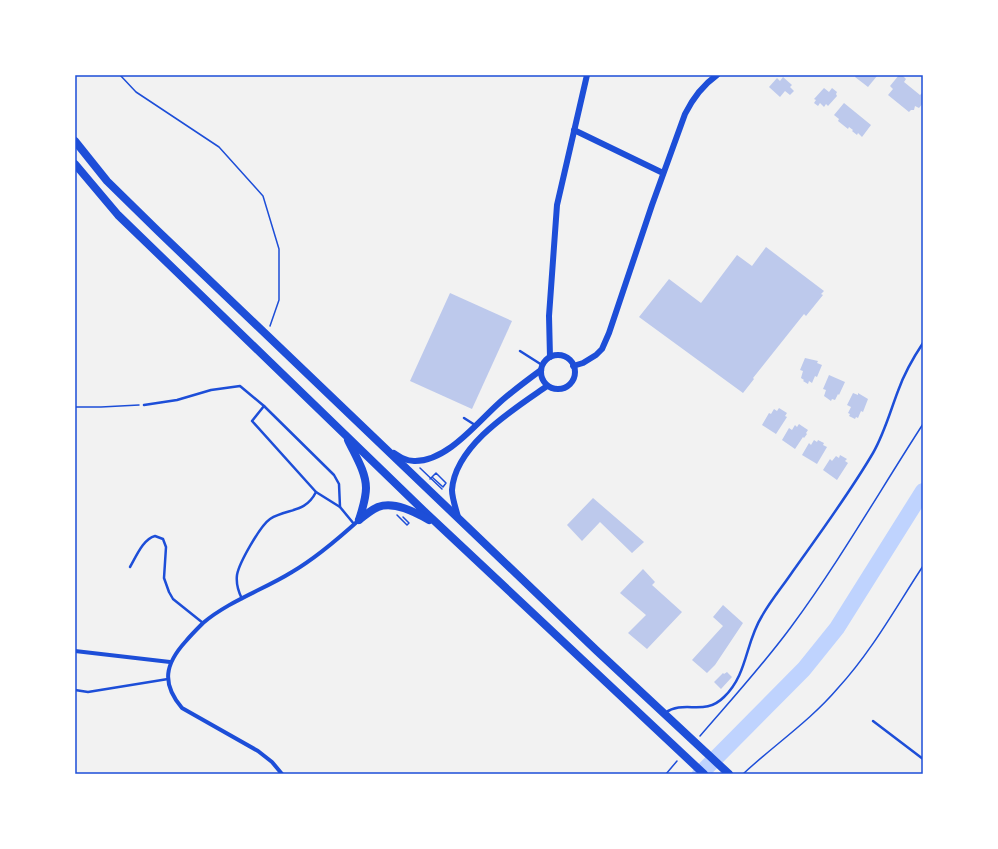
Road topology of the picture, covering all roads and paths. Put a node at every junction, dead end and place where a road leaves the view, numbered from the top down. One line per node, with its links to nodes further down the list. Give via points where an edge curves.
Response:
1 (120, 75): 8 (path, via 136,92 219,147 263,196 279,250 279,300)
2 (587, 75): 4 (street)
3 (717, 75): 7 (street, via 700,90 690,104)
4 (574, 130): 7 (street); 11 (street, via 557,205 549,316)
5 (75, 140): 8 (highway, via 107,181)
6 (75, 164): 21 (highway, via 118,215)
7 (663, 173): 12 (street, via 605,342 596,355 584,363)
8 (267, 336): 22 (highway)
9 (923, 343): 42 (lane, via 904,378 873,453 762,615 752,636 742,671 734,685 724,698 712,706 679,707)
10 (520, 351): 13 (lane)
11 (550, 357): 12 (street, via 566,358); 13 (street)
12 (573, 366): 14 (street, via 574,377 568,386 557,389)
13 (542, 368): 14 (street, via 543,381); 20 (street)
14 (547, 386): 27 (street, via 513,409 469,450 456,473 452,491)
15 (144, 405): 16 (path); 17 (lane, via 240,386)
16 (75, 406)
17 (264, 406): 26 (lane, via 252,421); 28 (lane, via 334,475 339,484)
18 (464, 418): 20 (lane)
19 (923, 424): 44 (path, via 792,626 751,678)
20 (475, 426): 23 (street, via 445,452)
21 (346, 436): 32 (highway, via 366,488 365,500); 33 (highway)
22 (382, 446): 23 (street, via 401,458); 31 (highway)
23 (413, 461): 25 (path)
24 (436, 473): 25 (path, via 446,483 443,487)
25 (431, 478): 27 (path)
26 (316, 492): 28 (lane); 36 (lane, via 305,507 274,517 262,527 238,570 237,585)
27 (454, 502): 31 (street)
28 (340, 507): 32 (lane)
29 (396, 514): 30 (path, via 408,525 410,523)
30 (400, 514)
31 (458, 517): 42 (highway)
32 (356, 522): 33 (highway, via 378,507 388,505 410,509); 36 (street, via 292,572)
33 (440, 526): 45 (highway)
34 (923, 566): 51 (path, via 878,636 843,683 824,704)
35 (130, 567): 37 (lane, via 150,538 161,537 166,544 164,578 169,592 173,599)
36 (242, 599): 37 (street)
37 (203, 623): 39 (street, via 180,647)
38 (75, 652): 39 (street)
39 (170, 662): 40 (street)
40 (168, 679): 41 (lane, via 88,692); 47 (street, via 174,699 182,708 258,751)
41 (75, 690)
42 (664, 714): 44 (highway)
43 (873, 721): 46 (lane)
44 (694, 739): 50 (highway)
45 (680, 754): 48 (path); 49 (highway)
46 (923, 759)
47 (282, 774)
48 (666, 774)
49 (704, 774)
50 (729, 774)
51 (743, 774)

